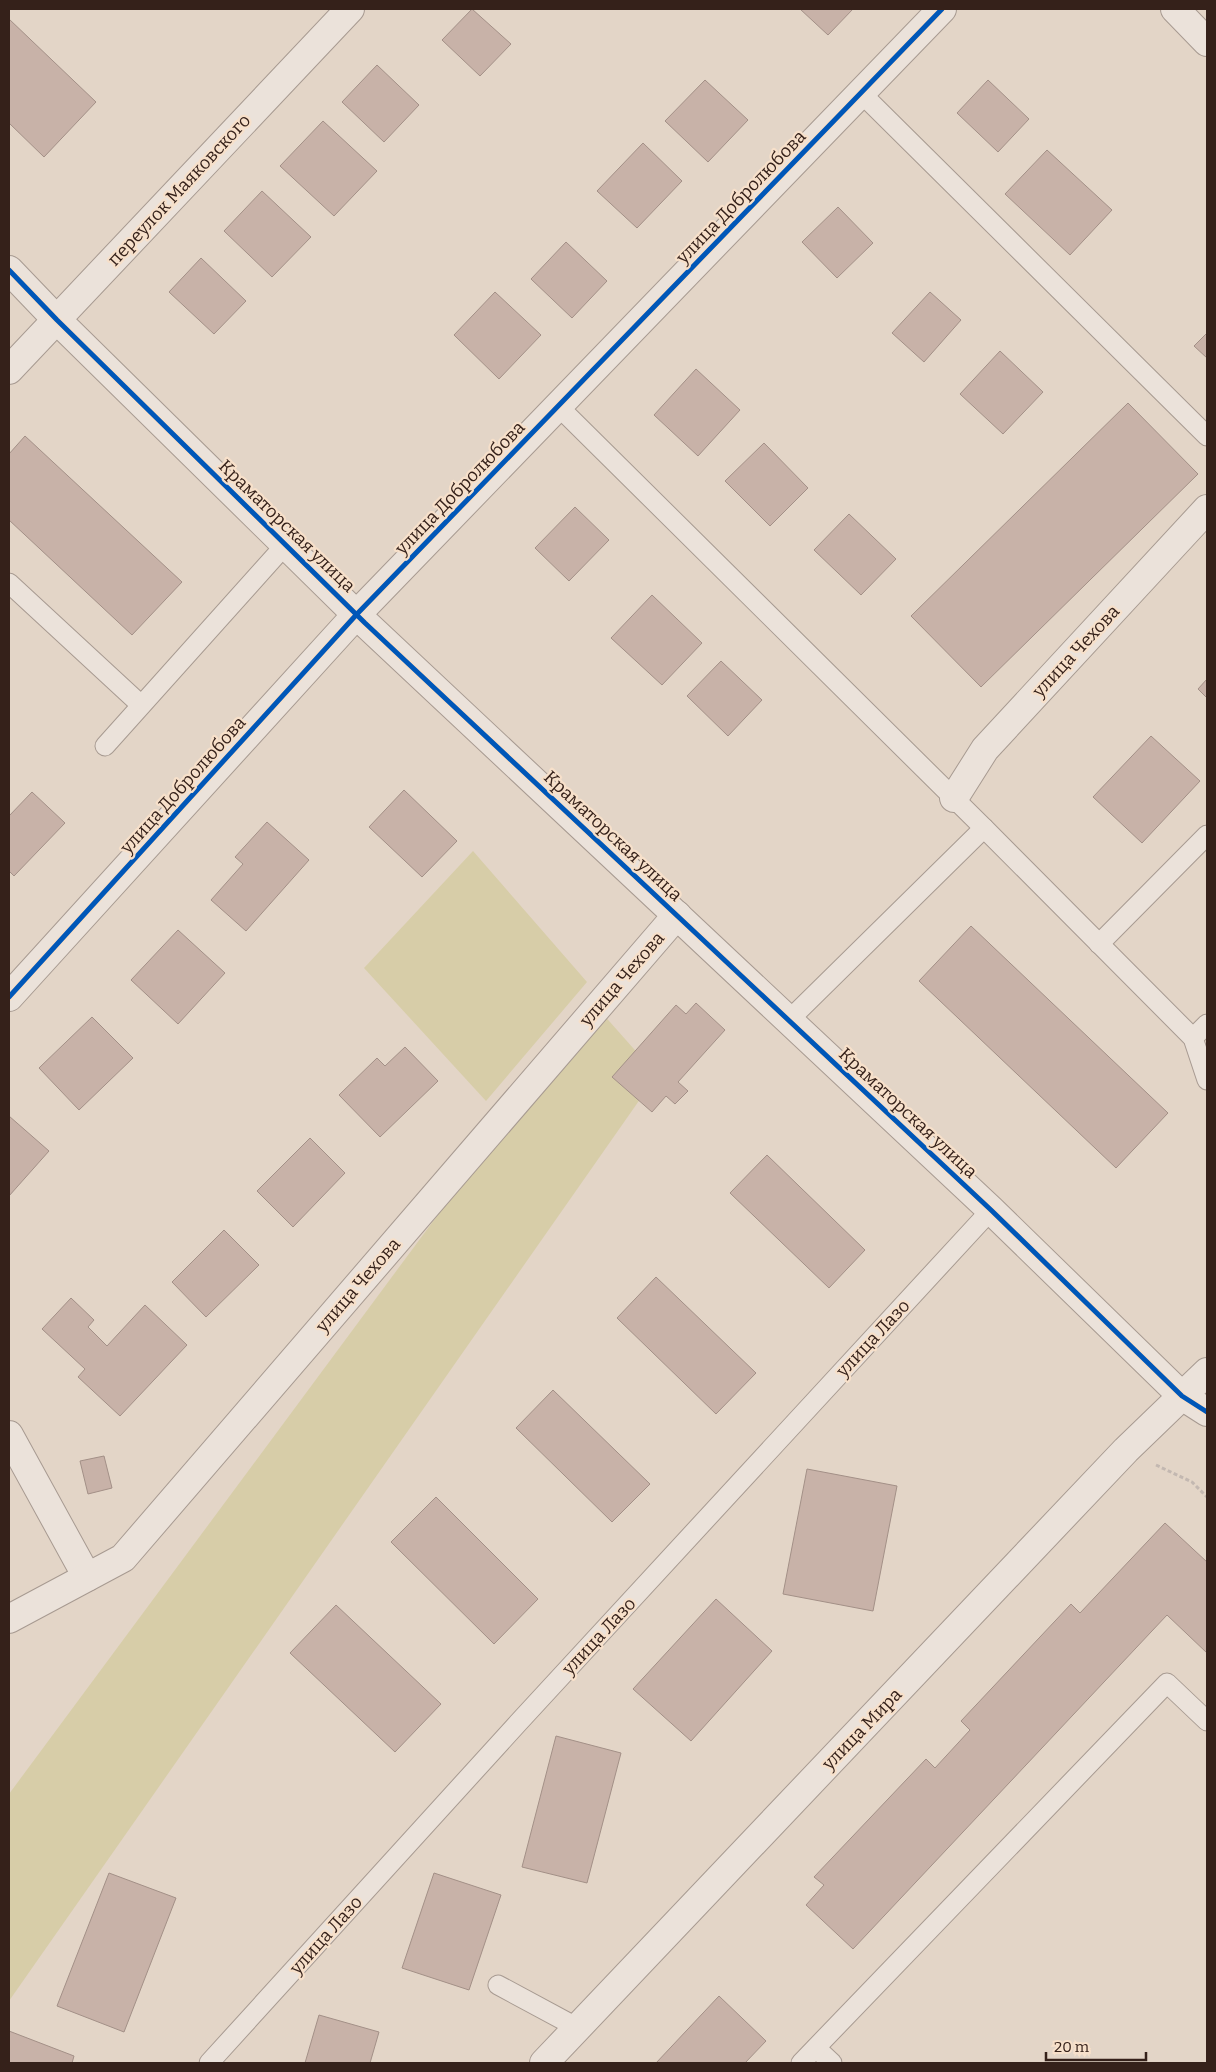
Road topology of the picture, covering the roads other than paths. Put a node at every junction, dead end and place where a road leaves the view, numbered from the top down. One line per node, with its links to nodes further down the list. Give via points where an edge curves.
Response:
1 (350, 9): 7 (street, переулок Маяковского)
2 (942, 9): 5 (street, улица Добролюбова)
3 (1175, 9): 4 (street)
4 (1207, 42)
5 (861, 93): 9 (street, улица Добролюбова); 10 (lane)
6 (9, 270): 7 (street, Краматорская улица)
7 (57, 320): 8 (street, переулок Маяковского); 12 (street, Краматорская улица)
8 (9, 370)
9 (558, 406): 14 (street, улица Добролюбова); 17 (lane)
10 (1207, 436)
11 (1207, 509): 17 (street, улица Чехова, via 985,749)
12 (286, 544): 14 (street, Краматорская улица); 15 (lane)
13 (9, 583): 15 (lane)
14 (357, 614): 20 (street, Краматорская улица); 22 (street, улица Добролюбова)
15 (141, 705): 16 (lane)
16 (105, 746)
17 (954, 798): 18 (lane)
18 (984, 828): 21 (lane); 23 (lane)
19 (1207, 836): 21 (lane)
20 (677, 915): 23 (street, Краматорская улица); 32 (street, улица Чехова, via 123,1558)
21 (1099, 944): 25 (lane)
22 (9, 997)
23 (789, 1020): 27 (street, Краматорская улица)
24 (1207, 1024): 25 (lane)
25 (1193, 1038): 26 (lane)
26 (1207, 1080)
27 (991, 1210): 29 (street, Краматорская улица); 38 (lane, улица Лазо)
28 (1207, 1372): 29 (street, улица Мира)
29 (1182, 1396): 30 (street, Краматорская улица); 36 (street, улица Мира, via 1126,1450)
30 (1207, 1412)
31 (9, 1435): 32 (street)
32 (87, 1577): 33 (street, улица Чехова)
33 (9, 1619)
34 (1207, 1720): 37 (lane, via 1167,1683)
35 (498, 1985): 36 (lane)
36 (578, 2028): 39 (street, улица Мира)
37 (816, 2048): 40 (lane); 41 (lane)
38 (209, 2063)
39 (544, 2063)
40 (801, 2063)
41 (832, 2063)

